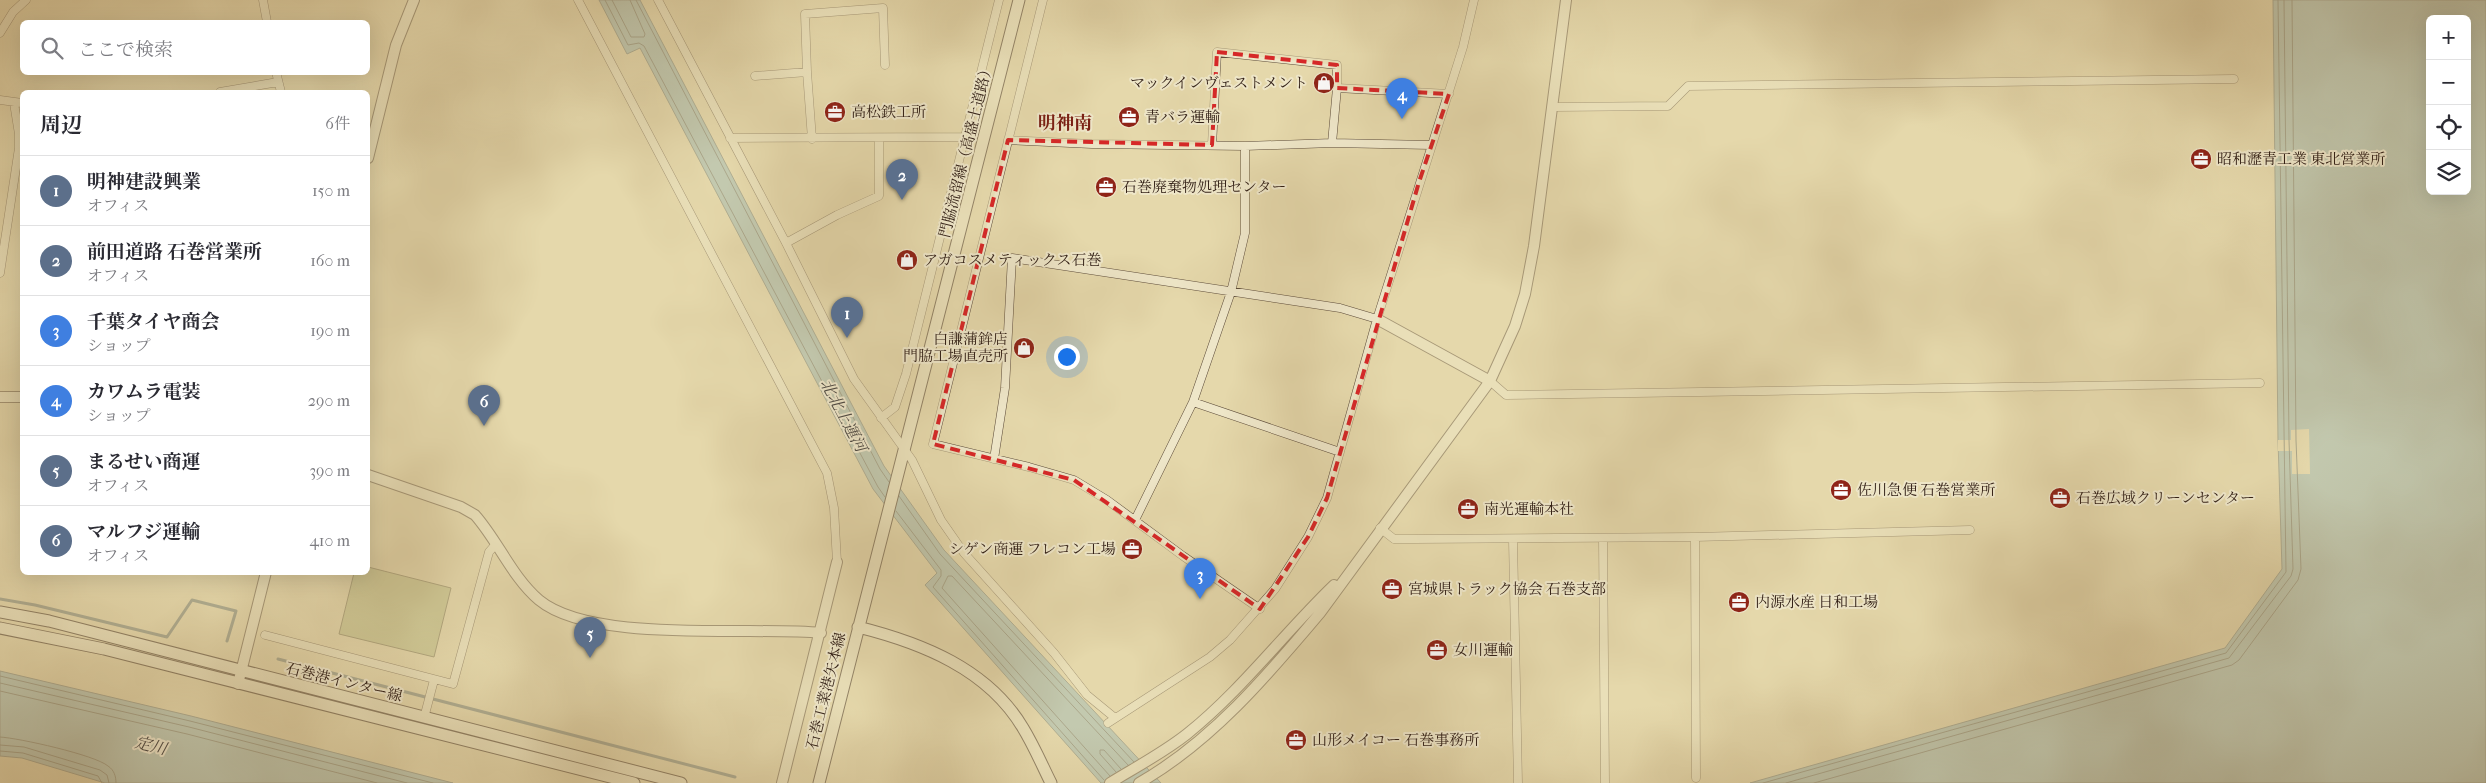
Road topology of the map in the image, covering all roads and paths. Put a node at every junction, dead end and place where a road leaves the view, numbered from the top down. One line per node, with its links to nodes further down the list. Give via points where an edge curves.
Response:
1 (26, 0): 13 (street, via 13,12)
2 (263, 0): 12 (street)
3 (414, 0): 37 (street, via 396,45)
4 (578, 0): 59 (street, via 827,473 834,508)
5 (658, 0): 29 (street)
6 (999, 0): 28 (street)
7 (1020, 0): 48 (main road, 門脇流留線（高盛土道路）)
8 (1043, 0): 32 (street)
9 (1474, 0): 23 (street)
10 (1566, 0): 27 (street)
11 (882, 4): 14 (street); 15 (street, via 805,14)
12 (267, 20)
13 (0, 33)
14 (885, 65)
15 (807, 72): 17 (street); 31 (street)
16 (277, 75): 19 (street)
17 (755, 76)
18 (2234, 79): 27 (street, via 1688,86 1668,106)
19 (278, 82): 21 (street); 22 (street)
20 (1337, 88): 23 (street); 33 (street); 34 (street, via 1337,65 1217,52)
21 (232, 90)
22 (280, 90)
23 (1449, 94): 35 (street)
24 (0, 100): 25 (street)
25 (14, 103): 26 (street); 39 (street, via 20,134 19,148)
26 (20, 103)
27 (1554, 107): 42 (street, via 1525,294 1515,326)
28 (965, 137): 30 (street); 47 (street, via 899,400)
29 (730, 138): 31 (street); 38 (street)
30 (878, 138): 31 (street); 38 (street, via 879,196)
31 (812, 139)
32 (1008, 140): 34 (street); 50 (street, via 933,444)
33 (1332, 144): 35 (street); 36 (street)
34 (1212, 145): 36 (street)
35 (1431, 145): 41 (street)
36 (1245, 146): 40 (street, via 1245,233)
37 (370, 150)
38 (786, 243): 47 (street, via 854,379)
39 (0, 273)
40 (1231, 292): 41 (street, via 1340,308); 46 (street); 50 (street, via 1012,258 1005,388)
41 (1377, 319): 42 (street); 49 (street)
42 (1490, 381): 43 (street, via 1506,395); 53 (street)
43 (2260, 383)
44 (0, 396): 45 (street)
45 (20, 397)
46 (1193, 402): 49 (street); 52 (street)
47 (881, 418): 48 (street)
48 (904, 450): 62 (street, via 941,520 964,553 1111,720 1210,657); 64 (main road, 門脇流留線（高盛土道路）)
49 (1340, 452): 62 (street, via 1327,498 1308,537)
50 (994, 459): 52 (street, via 1074,480)
51 (370, 476): 58 (street, via 461,507 482,523)
52 (1135, 520): 62 (street)
53 (1380, 528): 57 (street, via 1394,539); 60 (street)
54 (1970, 530): 55 (street)
55 (1695, 537): 56 (street); 72 (street)
56 (1603, 538): 57 (street); 81 (street)
57 (1513, 540): 80 (street)
58 (496, 544): 66 (street, via 531,593 546,606 573,617 640,627); 69 (street, via 489,552 453,684)
59 (837, 562): 66 (street)
60 (1351, 568): 78 (street, via 1311,607 1269,656 1187,734); 79 (street, via 1320,613 1250,693 1200,740)
61 (265, 575): 68 (street)
62 (1260, 609)
63 (0, 612): 68 (main road, 石巻港インター線, via 49,621)
64 (858, 627): 76 (main road, 石巻工業港矢本線); 77 (main road, 石巻工業港矢本線, via 911,641 948,659 982,682 1023,727)
65 (0, 628): 70 (main road, 石巻港インター線, via 95,647)
66 (821, 633): 75 (street)
67 (265, 635): 69 (street)
68 (241, 671): 70 (street); 71 (main road, 石巻港インター線)
69 (434, 680): 71 (street)
70 (238, 684): 73 (main road, 石巻港インター線)
71 (424, 718): 74 (main road, 石巻港インター線)
72 (1696, 778)
73 (634, 783)
74 (681, 783)
75 (782, 783)
76 (819, 783)
77 (1051, 783)
78 (1110, 783)
79 (1139, 783)
80 (1518, 783)
81 (1605, 783)

